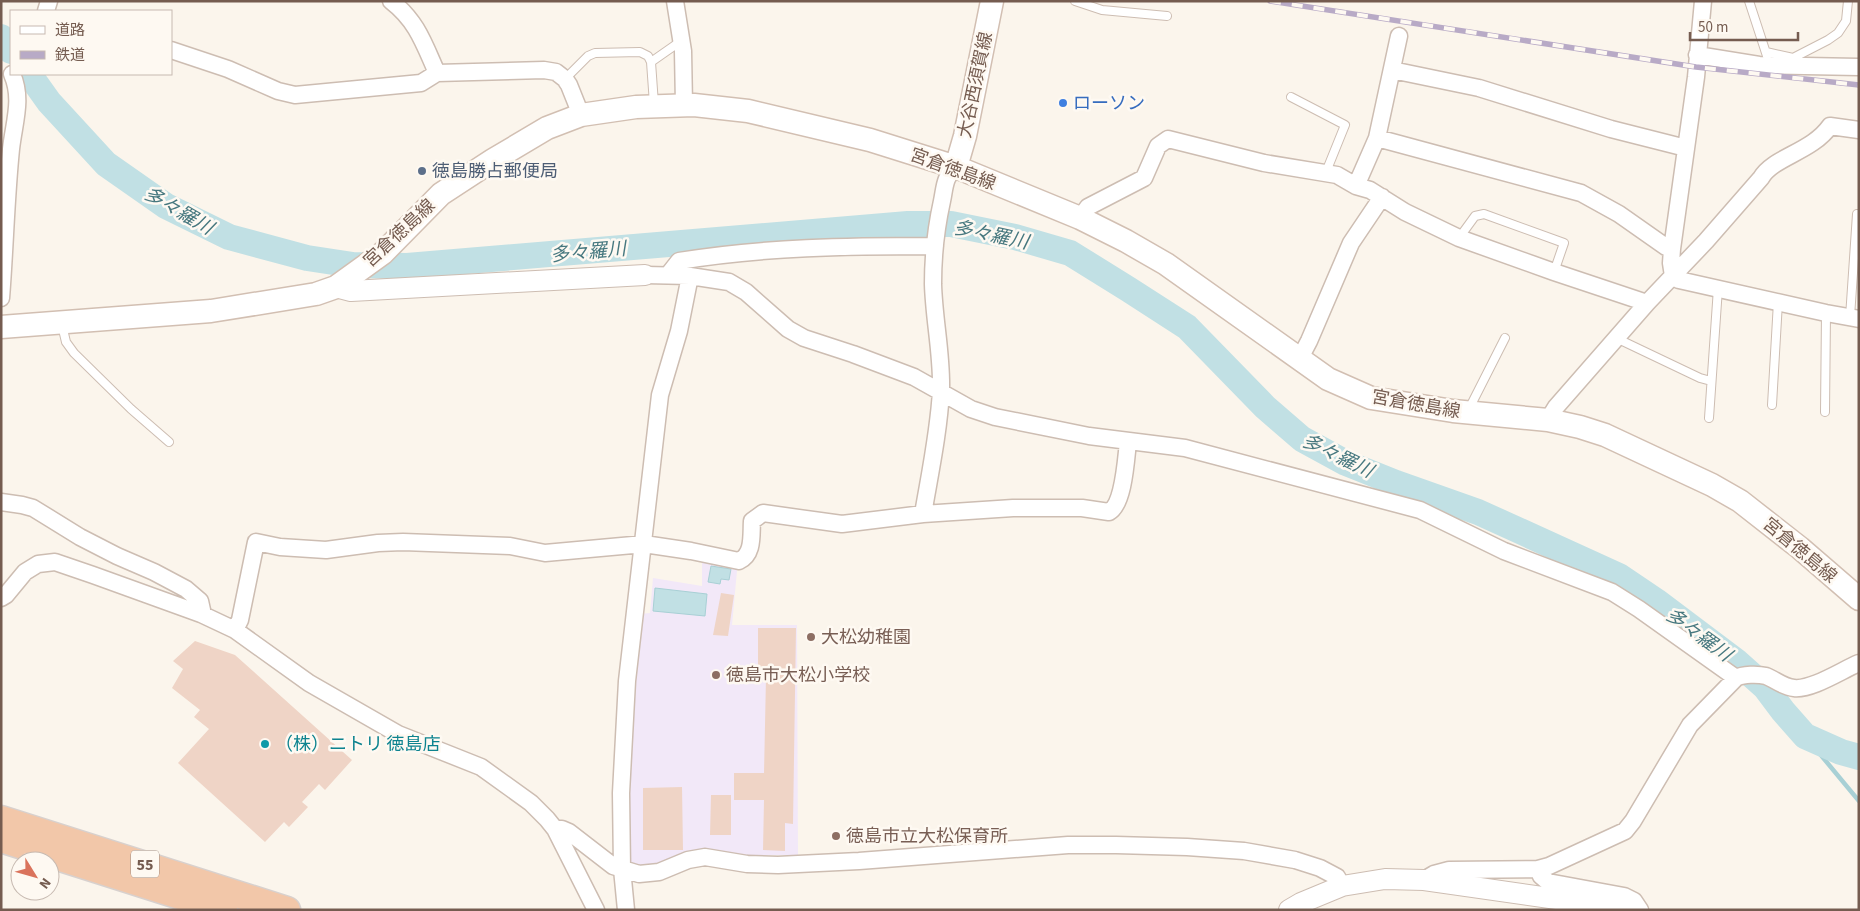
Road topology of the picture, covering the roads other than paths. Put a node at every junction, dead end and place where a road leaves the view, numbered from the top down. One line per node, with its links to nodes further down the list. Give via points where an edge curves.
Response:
1 (391, 1): 17 (street, via 418,30)
2 (676, 1): 10 (street)
3 (992, 1): 27 (main road, 大谷西須賀線)
4 (1075, 1): 8 (lane, via 1102,10)
5 (1703, 1): 12 (street)
6 (1749, 1): 13 (lane)
7 (1848, 1): 13 (lane, via 1846,21 1838,33 1793,58)
8 (1167, 16)
9 (1399, 36): 16 (street)
10 (681, 40): 14 (lane); 21 (street)
11 (172, 50): 17 (street, via 295,95 421,83)
12 (1697, 55): 13 (street); 26 (street)
13 (1767, 58): 15 (street)
14 (651, 62): 19 (lane, via 640,52 595,52); 22 (lane)
15 (1859, 67)
16 (1392, 70): 25 (street); 26 (street, via 1479,88 1611,129)
17 (437, 73): 19 (street, via 544,70 556,72)
18 (13, 75): 43 (street, via 18,86 18,110 11,147)
19 (565, 79): 23 (street)
20 (1291, 97): 28 (lane, via 1345,125)
21 (684, 105): 22 (main road, 宮倉徳島線); 27 (main road, 宮倉徳島線, via 748,111 870,140)
22 (654, 106): 23 (main road, 宮倉徳島線)
23 (581, 115): 41 (main road, 宮倉徳島線, via 546,128 441,194 383,253)
24 (1859, 130): 40 (street, via 1830,126 1808,147 1766,170)
25 (1377, 138): 29 (street); 35 (street, via 1581,194)
26 (1686, 148): 35 (street)
27 (956, 167): 32 (main road, 宮倉徳島線); 34 (street, via 948,174)
28 (1326, 172): 29 (street); 32 (street, via 1264,163 1168,138 1158,146 1144,178 1088,207)
29 (1356, 186): 30 (street)
30 (1382, 197): 33 (street); 52 (street, via 1351,243)
31 (1857, 214): 47 (lane)
32 (1080, 218): 52 (main road, 宮倉徳島線, via 1166,264)
33 (1459, 238): 36 (street); 36 (lane, via 1475,216 1493,217 1564,243)
34 (936, 242): 38 (street, via 721,254 679,261); 54 (street, via 933,284 942,362)
35 (1672, 248): 40 (street)
36 (1554, 272): 45 (street)
37 (645, 274): 38 (street); 41 (street, via 352,292)
38 (668, 275): 39 (street)
39 (690, 276): 54 (street, via 729,282 804,338 914,377); 64 (street, via 679,331 660,395)
40 (1673, 276): 42 (street, via 1678,280); 45 (street)
41 (342, 283): 48 (main road, 宮倉徳島線, via 316,294 211,311)
42 (1718, 288): 44 (street); 53 (lane)
43 (1, 298)
44 (1778, 302): 46 (street); 55 (lane)
45 (1647, 303): 51 (street)
46 (1826, 313): 47 (street); 56 (lane)
47 (1854, 318)
48 (62, 323): 49 (main road, 宮倉徳島線); 60 (lane, via 66,342 74,353)
49 (1, 327)
50 (1505, 338): 57 (lane, via 1472,403)
51 (1616, 338): 53 (lane); 59 (street)
52 (1299, 360): 57 (main road, 宮倉徳島線, via 1328,379 1371,398)
53 (1711, 381): 58 (lane)
54 (941, 391): 61 (street, via 971,409 995,418); 63 (street)
55 (1772, 405)
56 (1825, 412)
57 (1472, 413): 59 (main road, 宮倉徳島線)
58 (1709, 418)
59 (1548, 420): 66 (main road, 宮倉徳島線, via 1605,435 1740,501)
60 (169, 442)
61 (1128, 442): 63 (street, via 1118,501 1109,512 1056,507); 70 (street, via 1185,448 1420,510 1504,551 1612,592)
62 (1, 502): 67 (street, via 33,508 80,537 186,589 200,601)
63 (923, 514): 64 (street, via 842,524 763,513 752,521 750,551 740,561)
64 (644, 544): 68 (street, via 545,553 510,546 403,542 326,550 256,542 240,620); 74 (street, via 627,681 620,793)
65 (1, 598): 67 (street, via 25,572 38,564 55,562)
66 (1859, 599)
67 (201, 614): 68 (street)
68 (235, 630): 72 (street, via 309,683 398,734 481,767 531,803)
69 (1859, 663): 70 (street, via 1796,689 1766,676)
70 (1739, 677): 75 (street, via 1690,725 1625,831)
71 (1, 819): 79 (highway, 55)
72 (555, 830): 74 (street, via 569,832 600,858); 80 (street)
73 (1, 839): 78 (highway, 55)
74 (622, 869): 77 (street, via 650,874 705,857 778,865 1068,845 1187,847 1244,851 1295,860 1337,877); 81 (street)
75 (1538, 869): 76 (street, via 1448,870); 84 (street, via 1548,882 1624,896 1634,901)
76 (1424, 880): 77 (street, via 1385,879); 83 (street)
77 (1342, 886): 82 (street)
78 (224, 910)
79 (288, 910)
80 (596, 910)
81 (626, 910)
82 (1289, 910)
83 (1633, 910)
84 (1640, 910)

